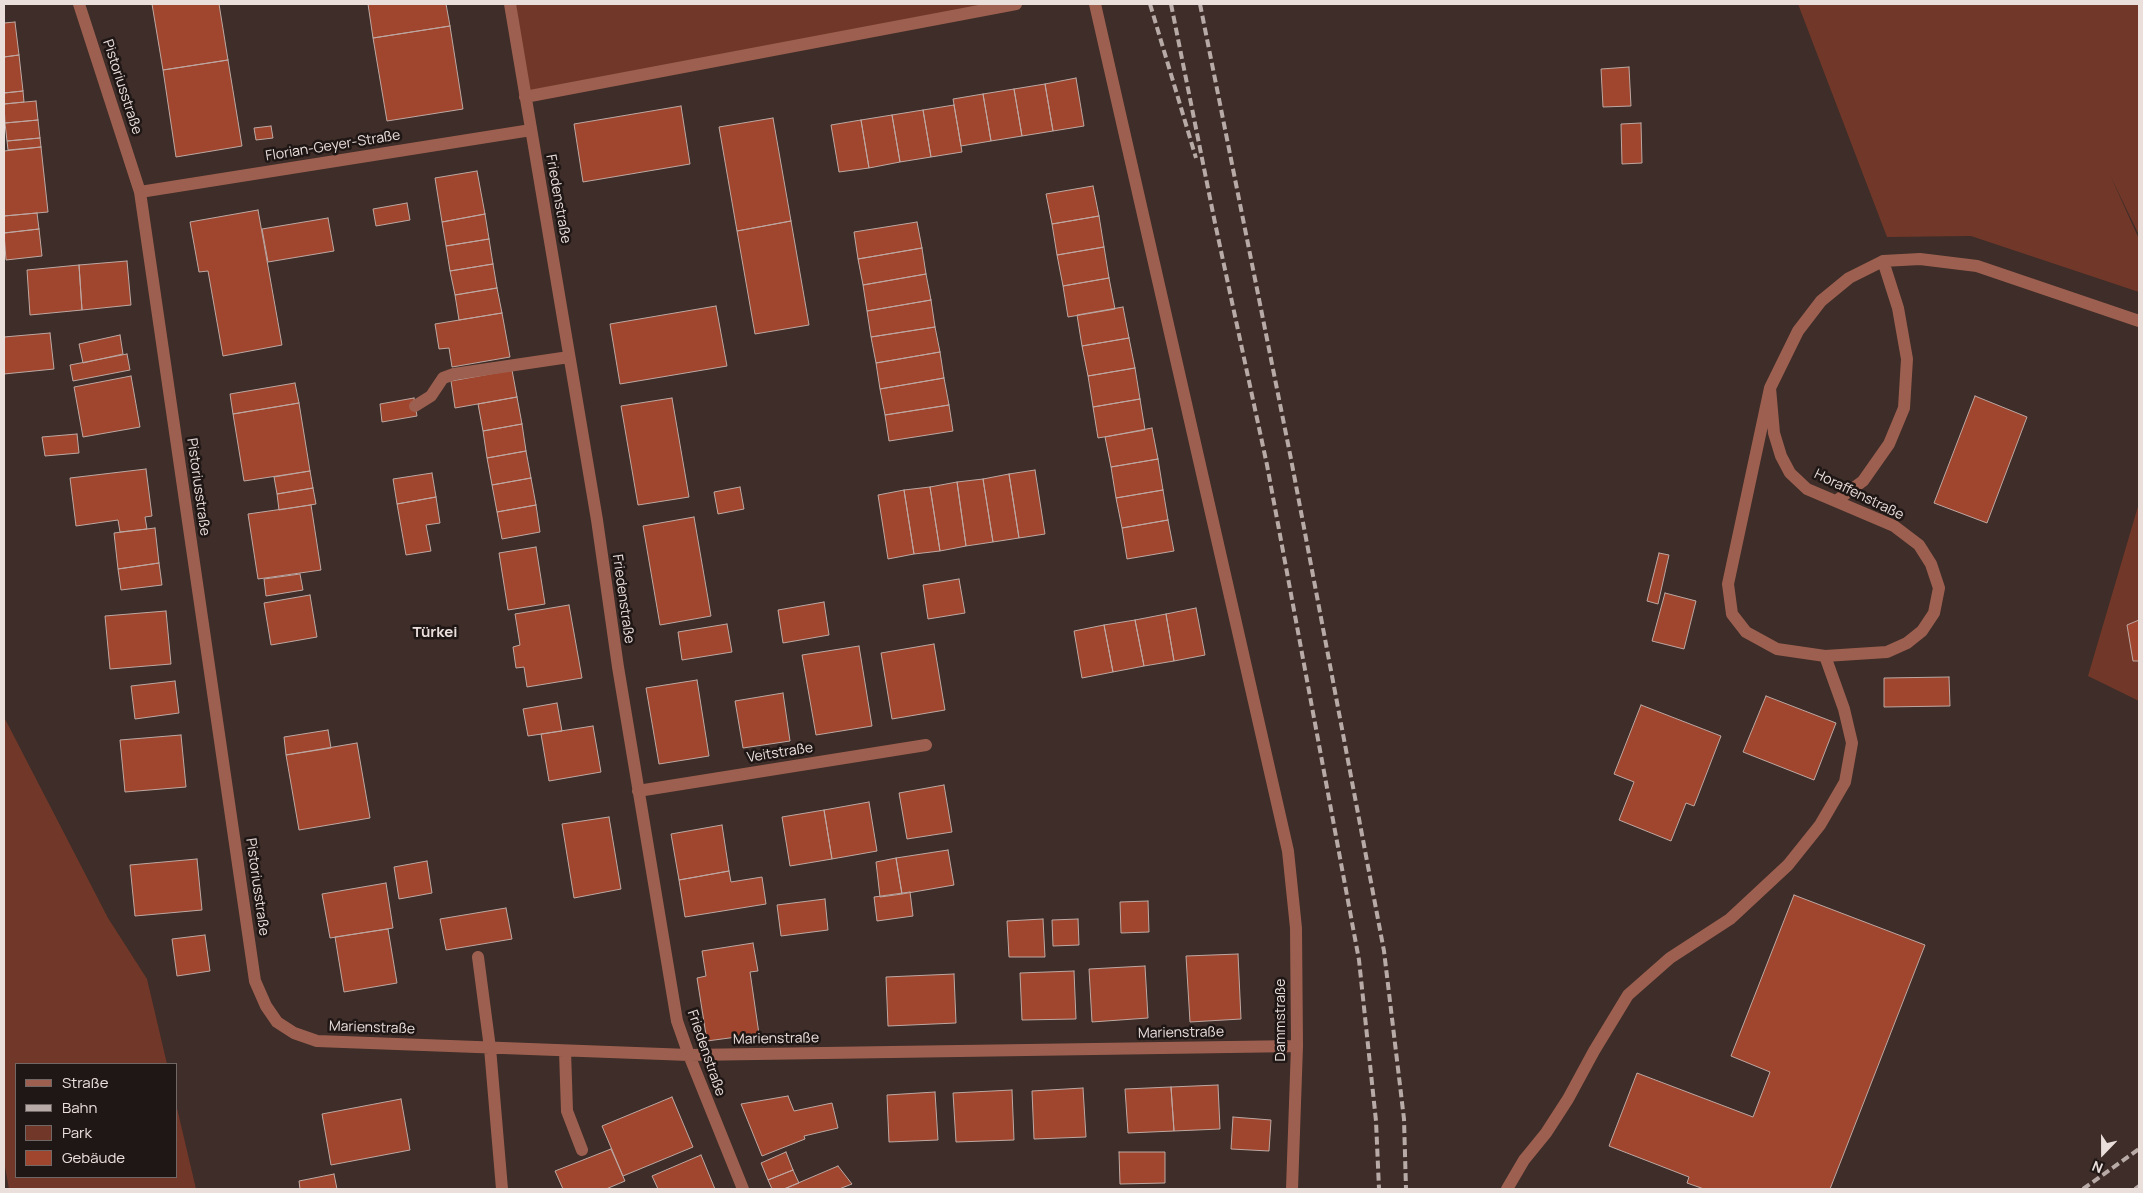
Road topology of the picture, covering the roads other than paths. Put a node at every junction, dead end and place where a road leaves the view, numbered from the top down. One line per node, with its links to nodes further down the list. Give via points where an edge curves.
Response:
1 (79, 4): 7 (street, Pistoriusstraße)
2 (510, 4): 5 (street, Friedenstraße)
3 (1016, 4): 5 (street)
4 (1095, 4): 19 (street, Dammstraße, via 1288,851 1296,928)
5 (525, 97): 6 (street, Friedenstraße)
6 (531, 130): 7 (street, Florian-Geyer-Straße); 10 (street, Friedenstraße)
7 (140, 192): 18 (street, Pistoriusstraße)
8 (1883, 261): 9 (street, Horaffenstraße, via 1920,259 1977,266); 11 (street, Horaffenstraße, via 1849,278 1821,301 1798,331); 13 (street, via 1898,308 1907,359 1904,408 1889,444 1863,481)
9 (2139, 321)
10 (569, 357): 12 (street, via 454,374 444,378 431,396); 16 (street, Friedenstraße)
11 (1770, 388): 13 (street, Horaffenstraße, via 1774,433 1790,473 1807,489); 14 (street, Horaffenstraße, via 1728,584 1732,614 1746,632 1777,649)
12 (415, 406)
13 (1836, 501): 14 (street, Horaffenstraße, via 1894,526 1919,545 1931,564 1939,588 1934,613 1922,631 1907,643 1887,652)
14 (1825, 656): 27 (street, via 1852,743 1845,782 1820,825 1788,865 1730,919 1670,958 1628,995 1568,1100)
15 (926, 745): 16 (street, Veitstraße)
16 (638, 791): 22 (street, Friedenstraße, via 677,1021)
17 (478, 957): 20 (street)
18 (255, 981): 20 (street, Marienstraße, via 277,1022 294,1034 317,1041)
19 (1297, 1046): 22 (street, Marienstraße); 26 (street, Dammstraße)
20 (490, 1048): 21 (street, Marienstraße); 24 (street)
21 (565, 1051): 22 (street, Marienstraße); 23 (street, via 567,1111)
22 (689, 1056): 25 (street, Friedenstraße)
23 (582, 1150)
24 (502, 1189)
25 (743, 1189)
26 (1292, 1189)
27 (1507, 1189)

